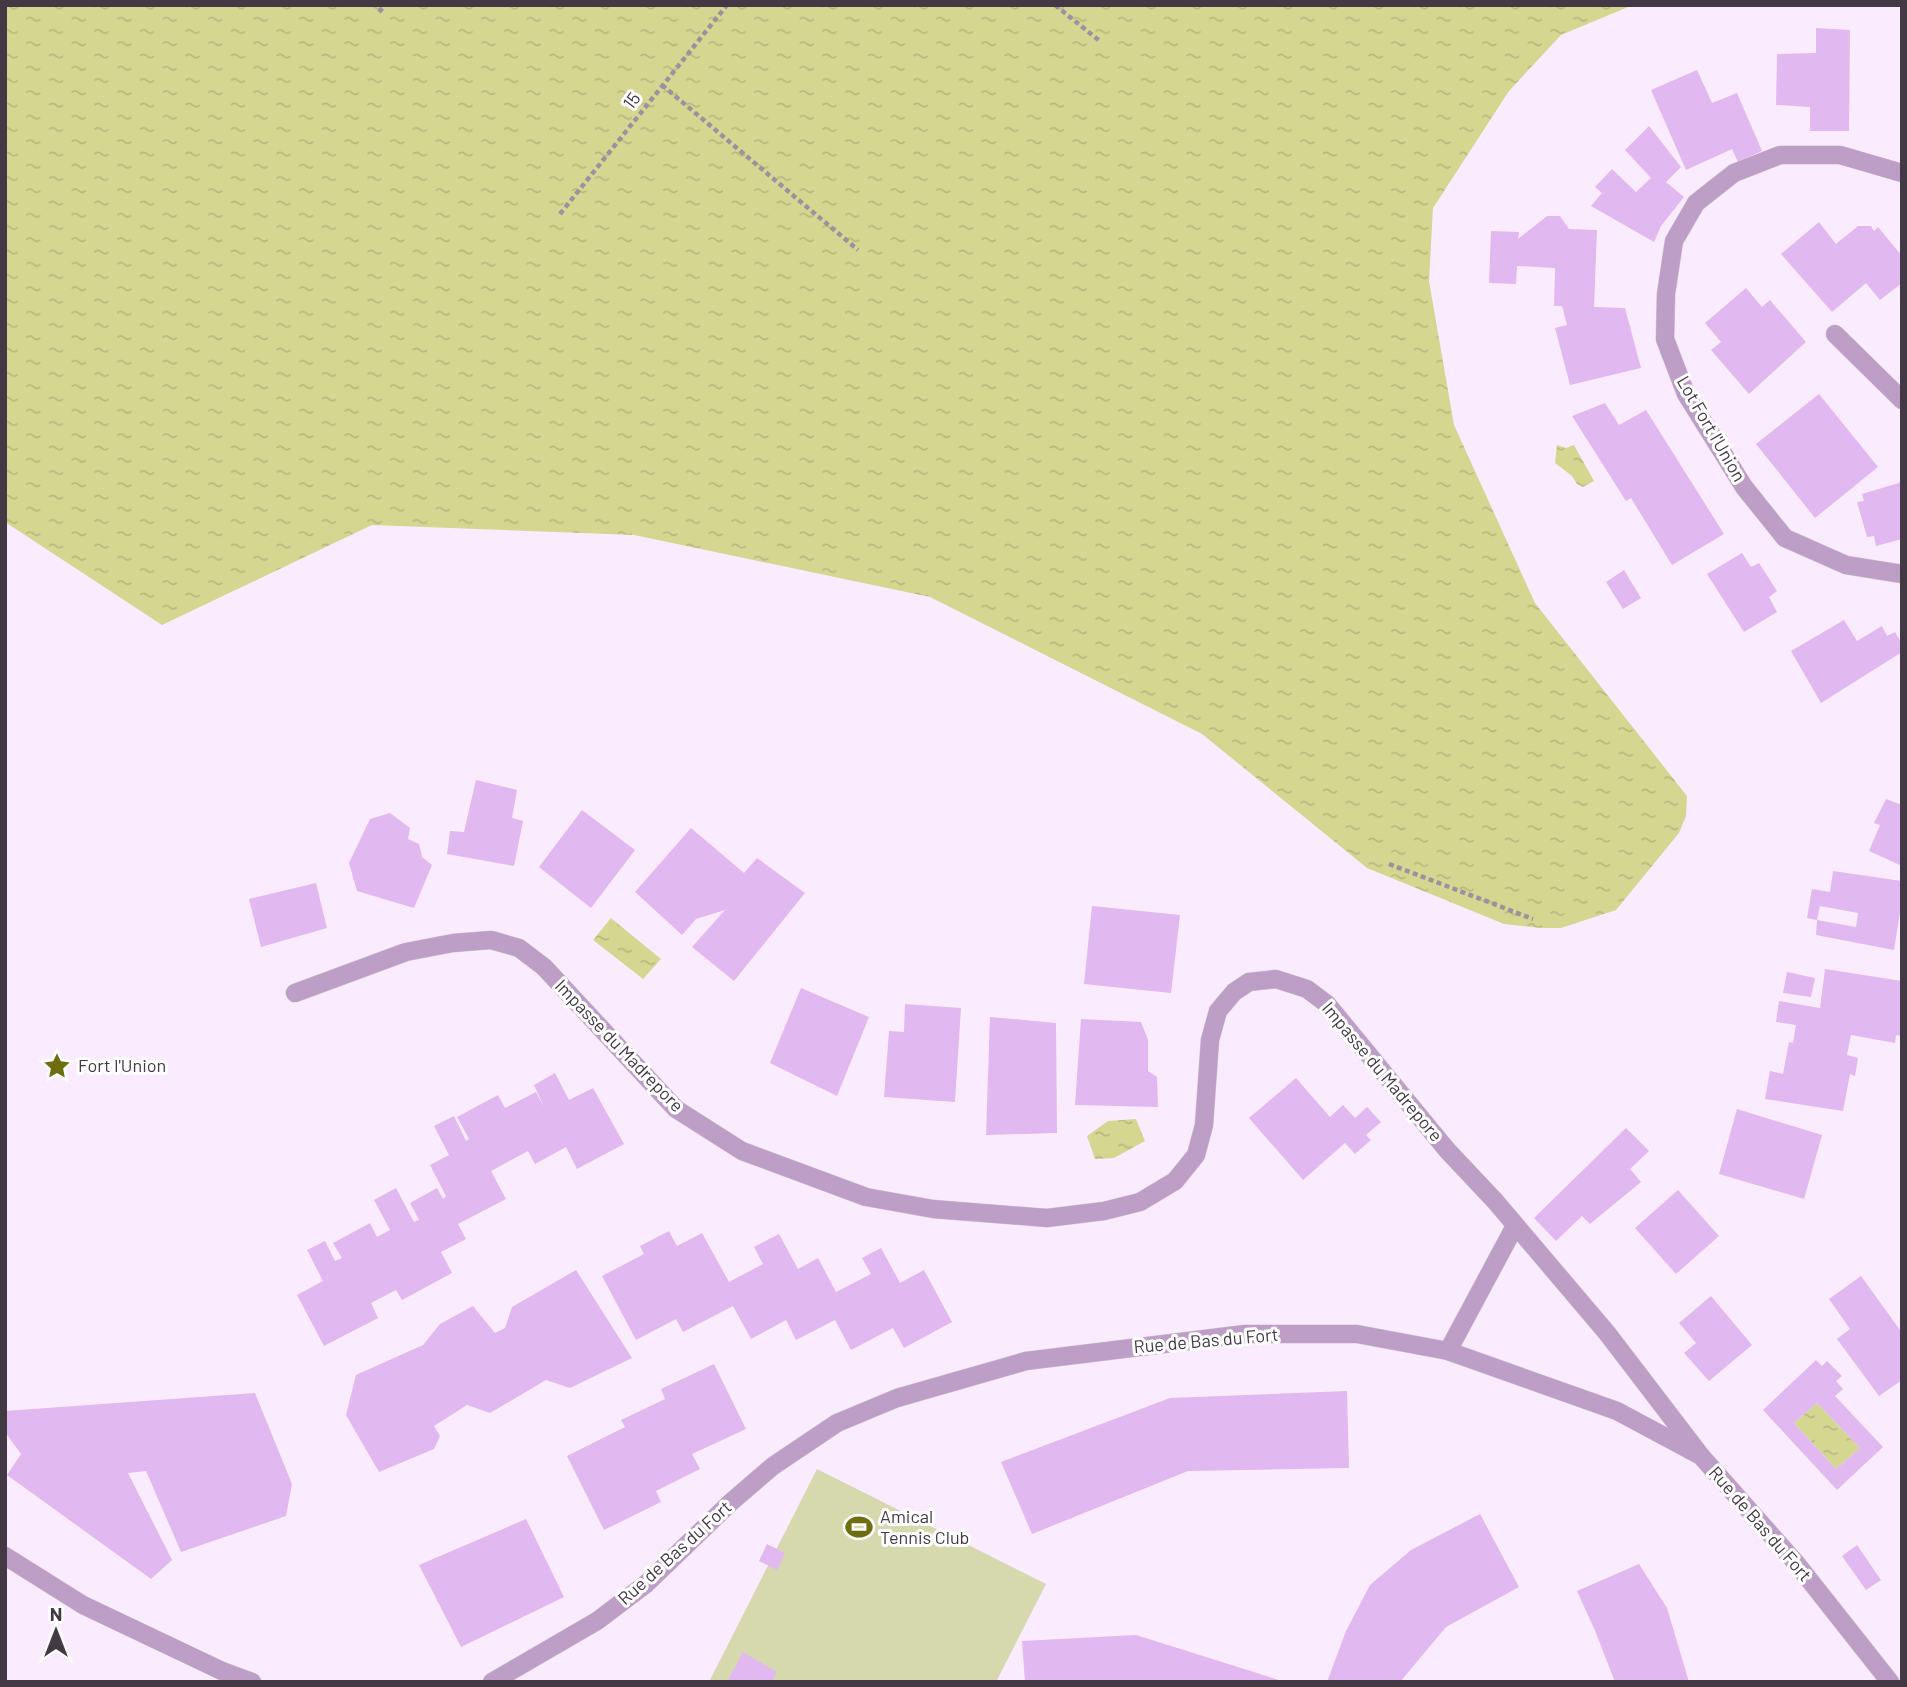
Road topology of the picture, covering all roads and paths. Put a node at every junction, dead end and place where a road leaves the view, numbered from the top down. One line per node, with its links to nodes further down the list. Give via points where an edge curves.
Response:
1 (385, 5): 4 (path)
2 (727, 5): 6 (path, 15)
3 (1055, 5): 5 (path)
4 (379, 12)
5 (1101, 42)
6 (662, 85): 8 (path, 15); 9 (path)
7 (1902, 173): 12 (street, Lot Fort l'Union, via 1840,155 1780,156 1734,173 1696,203 1674,241 1665,340 1686,394 1744,487 1785,538 1846,565)
8 (560, 214)
9 (858, 250)
10 (1835, 334): 11 (street)
11 (1902, 400)
12 (1902, 574)
13 (1388, 864): 14 (path)
14 (1533, 919)
15 (295, 993): 16 (street, Impasse du Madrepore, via 406,953 453,943 491,940 519,948 544,967 676,1110 742,1151 866,1197 933,1209 1047,1218 1140,1202 1175,1181 1196,1155 1218,1010 1249,982 1276,979 1307,989 1327,1004)
16 (1515, 1226): 17 (street); 18 (street, Impasse du Madrepore, via 1607,1332)
17 (1448, 1351): 18 (street, Rue de Bas du Fort, via 1617,1411); 21 (street, Rue de Bas du Fort, via 1357,1334 1245,1334 1026,1361 897,1398 837,1423 773,1466 646,1584 597,1621)
18 (1701, 1456): 22 (street, Rue de Bas du Fort, via 1796,1563)
19 (5, 1556): 20 (street, via 83,1605)
20 (252, 1682)
21 (492, 1682)
22 (1890, 1682)

